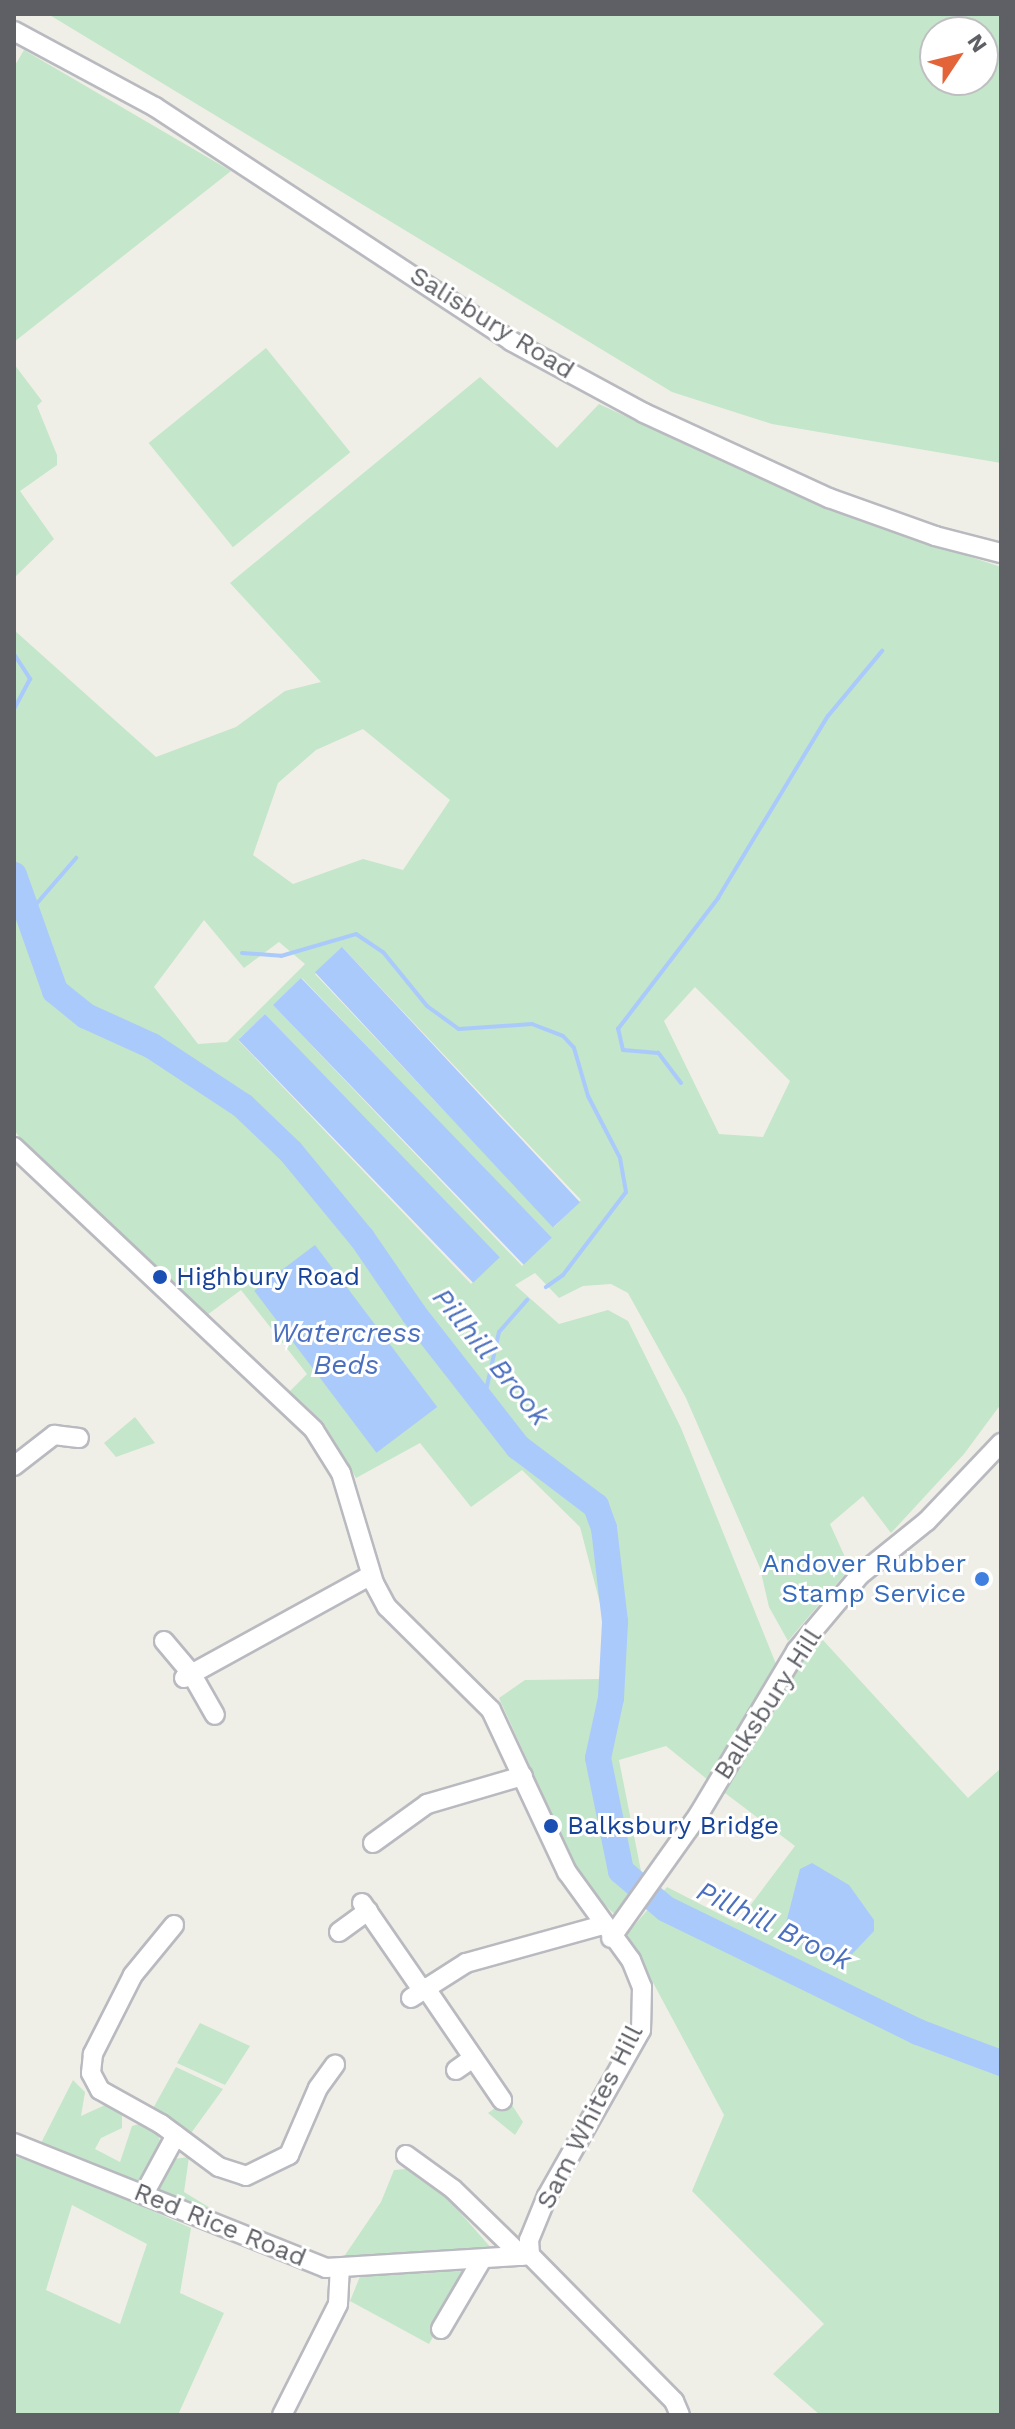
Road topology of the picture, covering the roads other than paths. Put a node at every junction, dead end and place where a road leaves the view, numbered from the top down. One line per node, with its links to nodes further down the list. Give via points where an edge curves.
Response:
1 (14, 31): 2 (street, Salisbury Road, via 155,107 511,341 644,413 829,498)
2 (1001, 553)
3 (14, 1147): 7 (street, Sam Whites Hill, via 314,1430 346,1485)
4 (79, 1438): 6 (street, via 54,1435)
5 (1001, 1443): 15 (street, Balksbury Hill, via 927,1521 860,1575 796,1651 699,1814 632,1911)
6 (14, 1466)
7 (371, 1575): 9 (street); 11 (street, Sam Whites Hill, via 404,1629 482,1697)
8 (164, 1641): 9 (street)
9 (188, 1675): 10 (street)
10 (215, 1715)
11 (523, 1776): 12 (street, via 427,1804); 15 (street, Sam Whites Hill, via 567,1872)
12 (373, 1843)
13 (174, 1925): 21 (street, via 133,1975 91,2063 100,2090)
14 (339, 1932): 16 (street, via 365,1907)
15 (607, 1932): 16 (street, via 466,1963); 25 (street, Sam Whites Hill, via 631,1960 642,1987 641,2030 547,2196)
16 (419, 1992): 17 (street)
17 (473, 2058): 18 (street); 20 (street)
18 (456, 2070)
19 (335, 2072): 21 (street, via 296,2144 268,2169 235,2176)
20 (502, 2100)
21 (176, 2135): 24 (street)
22 (14, 2143): 24 (street, Red Rice Road)
23 (406, 2155): 25 (street, via 453,2189)
24 (144, 2194): 27 (street, Red Rice Road, via 282,2253)
25 (526, 2256): 26 (street, Red Rice Road); 30 (street, via 668,2395)
26 (481, 2261): 27 (street, Red Rice Road); 28 (street)
27 (340, 2269): 29 (street, via 338,2304)
28 (441, 2329)
29 (282, 2415)
30 (680, 2415)

